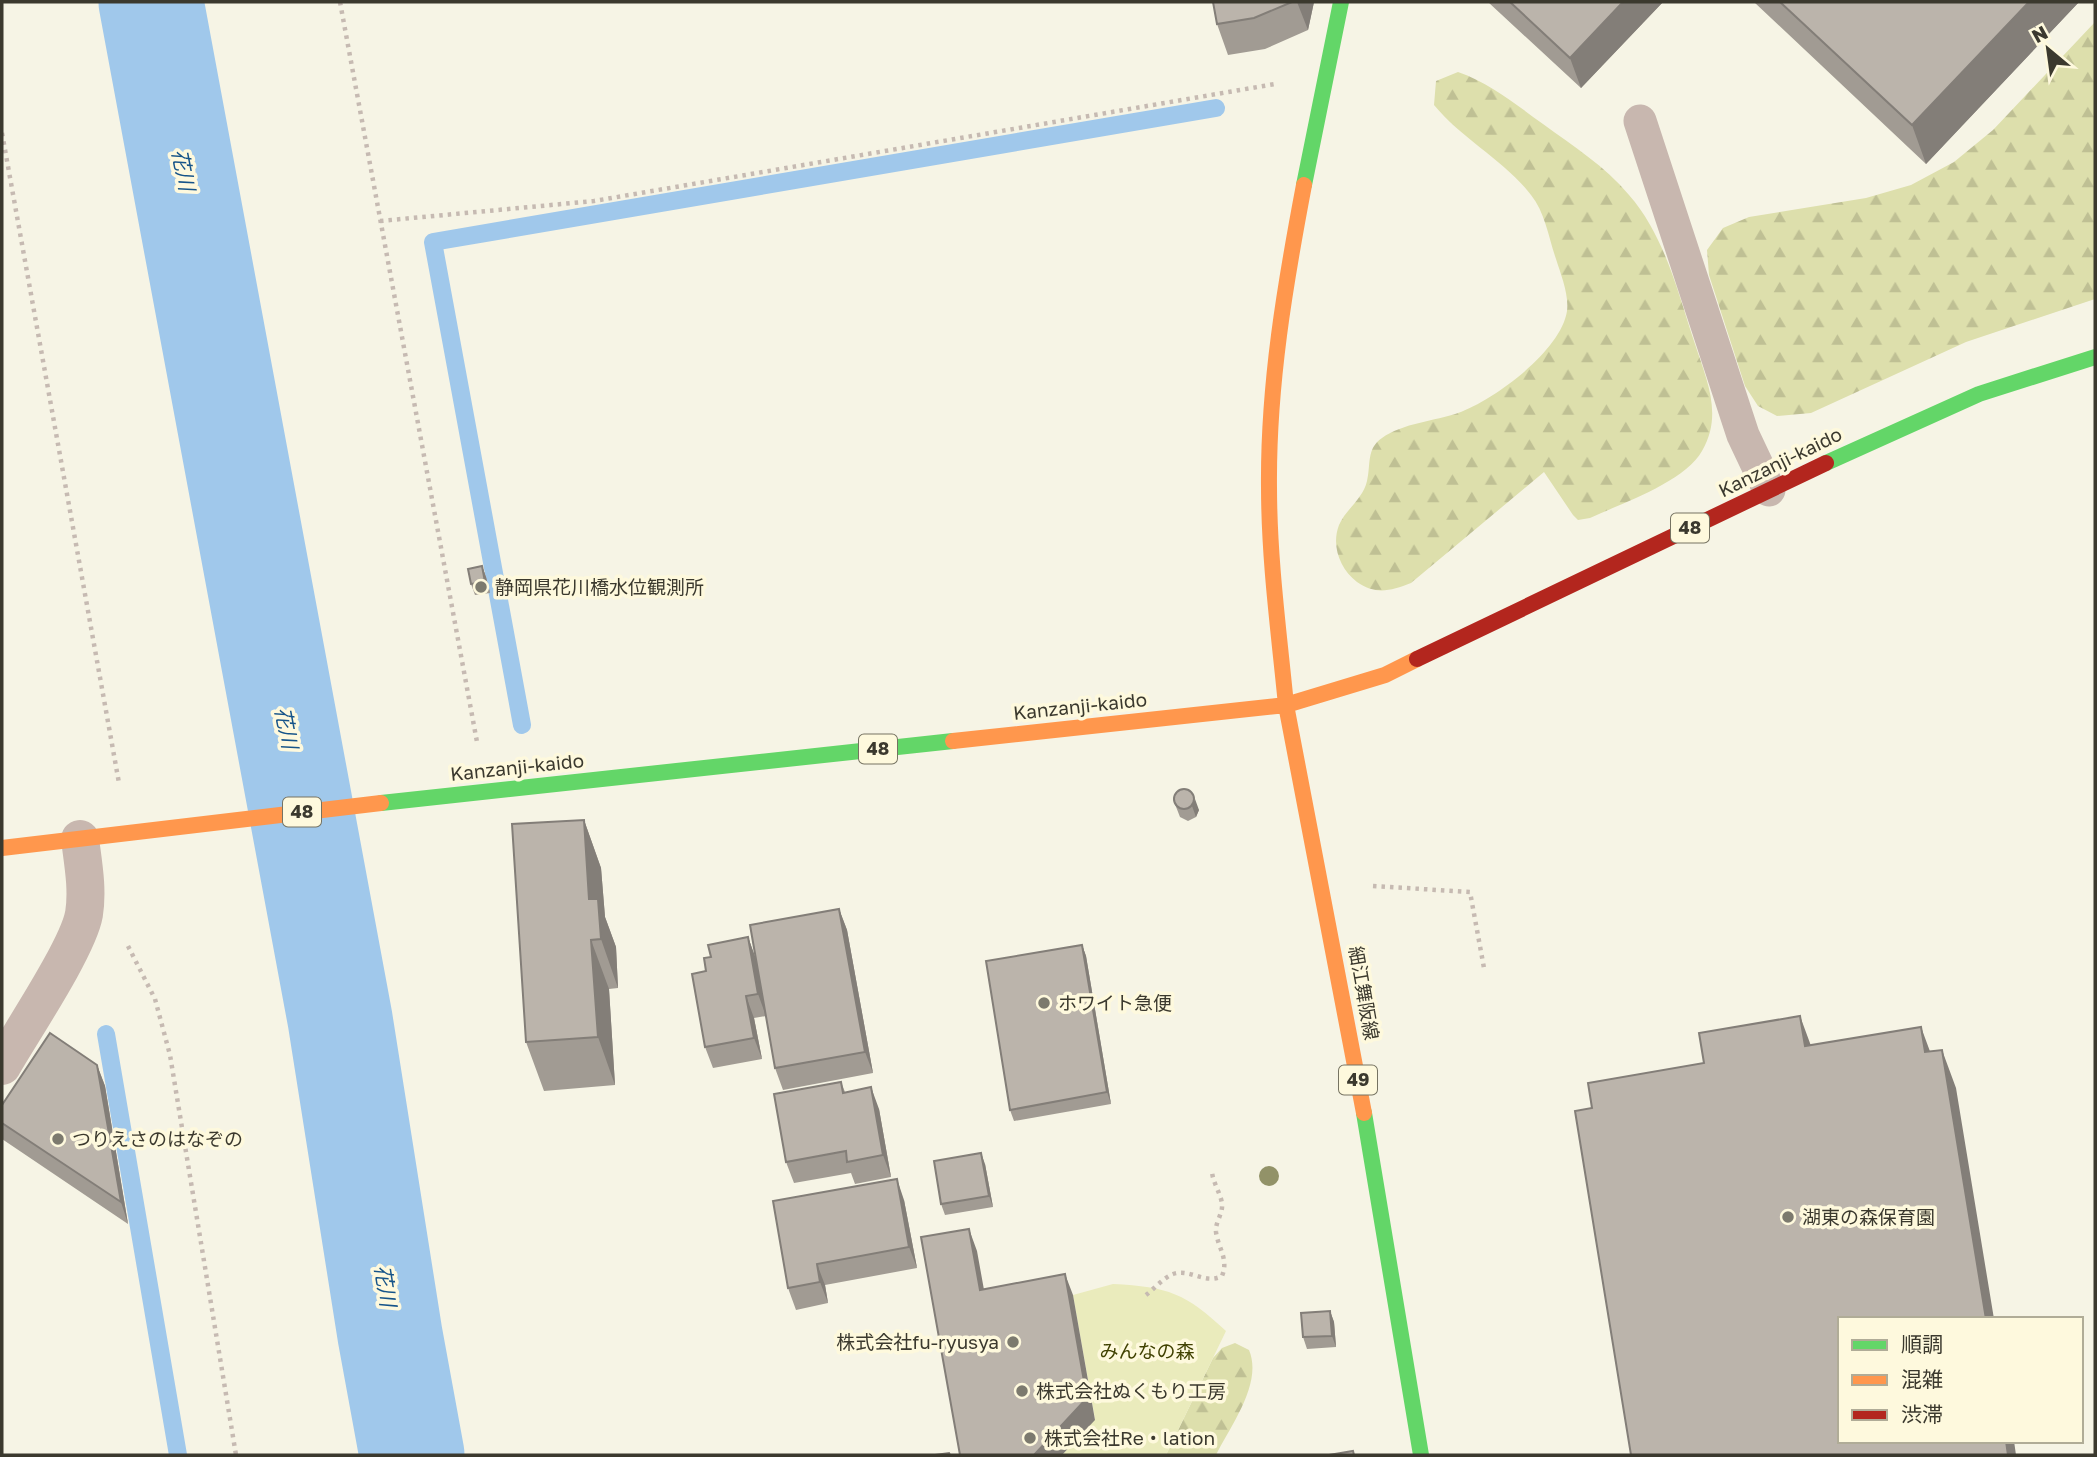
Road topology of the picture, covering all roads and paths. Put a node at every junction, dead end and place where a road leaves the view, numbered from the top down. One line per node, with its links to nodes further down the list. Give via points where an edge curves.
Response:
1 (340, 2): 6 (path)
2 (1341, 2): 3 (main road, 細江舞阪線)
3 (1327, 75): 6 (path, via 594,201); 9 (main road, 細江舞阪線, via 1280,319 1272,389 1271,531)
4 (1640, 121): 8 (lane, via 1743,435)
5 (2, 133): 11 (path)
6 (380, 221): 10 (path)
7 (2095, 357): 8 (main road, Kanzanji-kaido / 48, via 1984,390)
8 (1769, 490): 9 (main road, Kanzanji-kaido / 48, via 1385,675)
9 (1286, 705): 10 (main road, Kanzanji-kaido / 48); 21 (main road, 細江舞阪線 / 49, via 1349,1023)
10 (486, 791): 11 (main road, Kanzanji-kaido / 48)
11 (131, 832): 12 (main road, Kanzanji-kaido / 48)
12 (80, 839): 13 (main road, Kanzanji-kaido / 48); 15 (street)
13 (2, 848)
14 (1371, 886): 16 (path, via 1470,892)
15 (84, 916): 17 (street); 20 (path, via 130,948 155,999 170,1055)
16 (1484, 968)
17 (2, 1066)
18 (1212, 1172): 19 (path, via 1222,1203 1216,1229 1225,1268 1222,1276 1207,1279 1173,1274)
19 (1146, 1295)
20 (236, 1455)
21 (1421, 1455)

